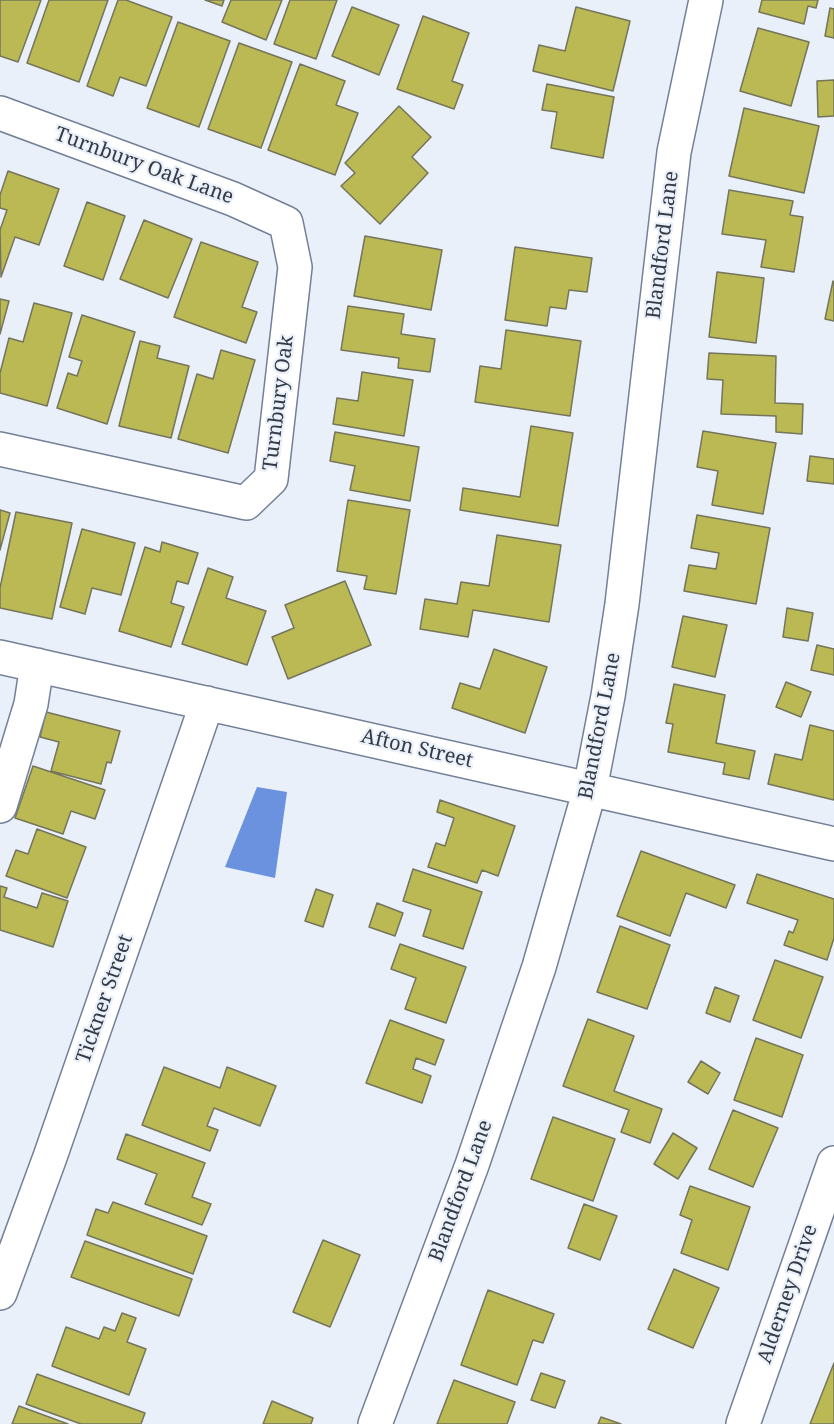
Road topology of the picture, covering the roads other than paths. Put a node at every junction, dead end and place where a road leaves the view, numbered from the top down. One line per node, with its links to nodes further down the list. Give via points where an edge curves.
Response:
1 (706, 0): 8 (street, Blandford Lane, via 674,152 622,604)
2 (0, 113): 3 (street, Turnbury Oak Lane, via 233,199)
3 (286, 223): 4 (street, Turnbury Oak, via 295,267 270,479 246,503)
4 (0, 449)
5 (0, 657): 6 (street, Afton Street)
6 (37, 665): 7 (street, Afton Street); 9 (street, via 31,704)
7 (207, 703): 8 (street, Afton Street); 12 (street, Tickner Street)
8 (590, 789): 10 (street, Afton Street); 13 (street, Blandford Lane, via 531,989 472,1165)
9 (0, 806)
10 (834, 844)
11 (834, 1163): 14 (street, Alderney Drive)
12 (0, 1293)
13 (375, 1424)
14 (742, 1424)

